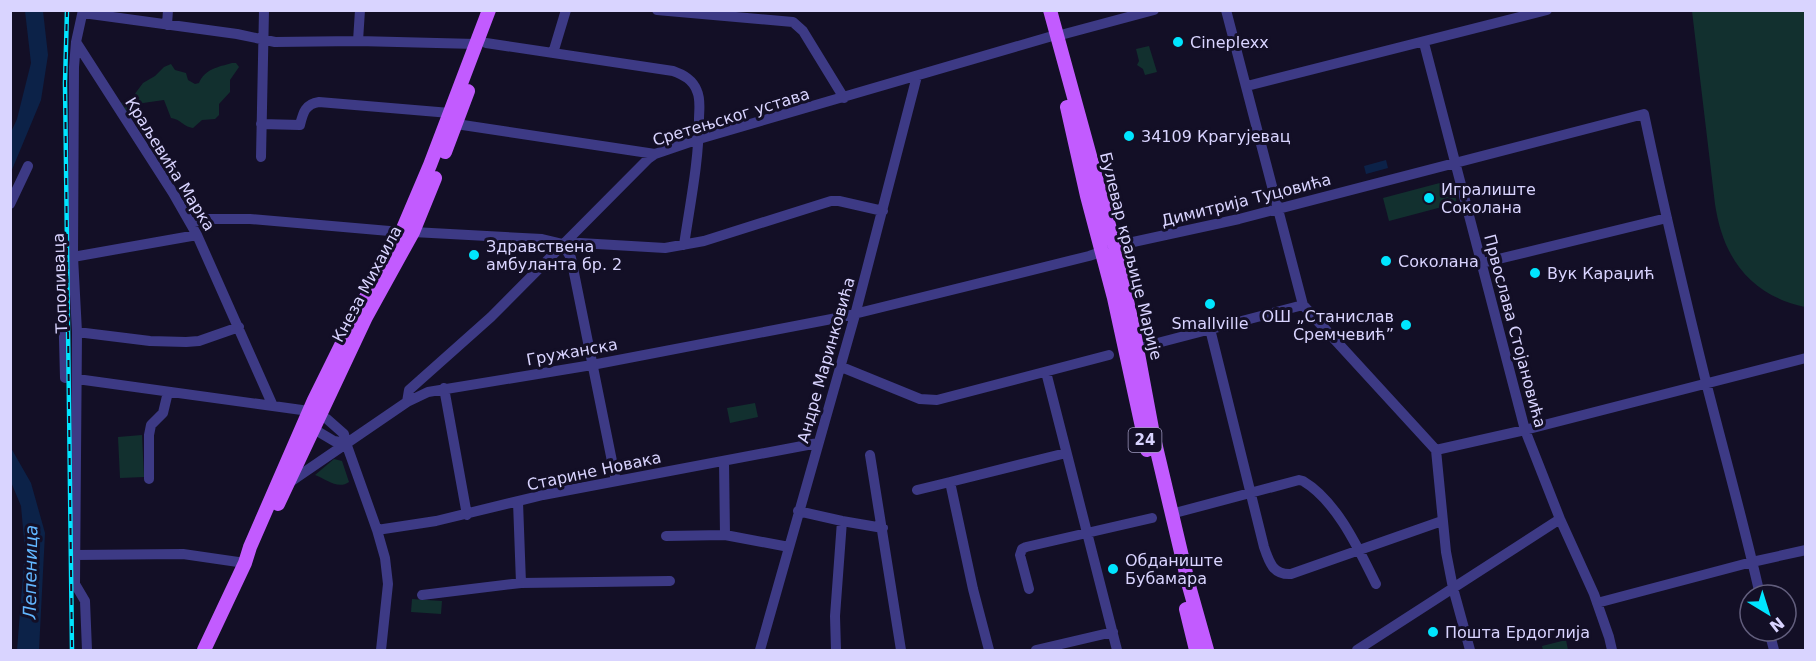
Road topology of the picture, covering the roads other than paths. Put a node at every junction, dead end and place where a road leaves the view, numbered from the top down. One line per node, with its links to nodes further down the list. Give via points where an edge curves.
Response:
1 (168, 10): 14 (street)
2 (264, 10): 16 (street)
3 (360, 10): 17 (street)
4 (489, 10): 20 (main road, Кнеза Михаила)
5 (499, 10): 20 (main road, Кнеза Михаила)
6 (566, 10): 21 (street)
7 (657, 10): 24 (street, via 793,22 803,31)
8 (1041, 10): 15 (main road, Булевар краљице Марије / 24)
9 (1050, 10): 15 (main road, Булевар краљице Марије / 24)
10 (1154, 10): 15 (street, Сретењског устава)
11 (1226, 10): 23 (street)
12 (1547, 10): 19 (street)
13 (83, 12): 14 (street); 18 (street, Тополиваца)
14 (167, 25): 16 (street)
15 (1053, 37): 22 (street, Сретењског устава); 41 (main road, Булевар краљице Марије / 24)
16 (263, 39): 17 (street); 26 (street)
17 (358, 41): 20 (street)
18 (76, 42): 36 (street, Краљевића Марка); 42 (street, Тополиваца)
19 (1424, 43): 23 (street); 30 (street, Првослава Стојановића)
20 (481, 44): 21 (street); 25 (main road, Кнеза Михаила)
21 (553, 53): 27 (street, via 681,74 691,81 698,94)
22 (917, 76): 24 (street, Сретењског устава); 34 (street, Андре Маринковића)
23 (1247, 87): 33 (street)
24 (844, 98): 27 (street, Сретењског устава)
25 (453, 118): 26 (street, via 316,102 304,111 300,125); 28 (street); 37 (main road, Кнеза Михаила, via 430,165)
26 (261, 124): 29 (street)
27 (699, 139): 28 (street, Сретењског устава); 40 (street)
28 (656, 154): 39 (street, Сретењског устава)
29 (261, 157)
30 (1455, 163): 33 (street, Димитрија Туцовића); 35 (street, Димитрија Туцовића, via 1644,114); 44 (street, Првослава Стојановића)
31 (28, 166): 32 (street)
32 (10, 204)
33 (1277, 209): 41 (street, Димитрија Туцовића); 45 (street)
34 (883, 211): 40 (street, via 831,201); 46 (street, Андре Маринковића)
35 (1667, 218): 44 (street); 58 (street)
36 (191, 223): 37 (street, via 250,219); 38 (street, Краљевића Марка)
37 (407, 232): 39 (street, via 542,239); 63 (main road, Кнеза Михаила, via 344,338)
38 (197, 235): 42 (street); 47 (street, Краљевића Марка)
39 (563, 244): 40 (street, via 658,248); 53 (street, via 571,258); 61 (street, Сретењског устава, via 491,317 409,390)
40 (684, 245)
41 (1108, 250): 46 (street, Димитрија Туцовића); 79 (main road, Булевар краљице Марије / 24, via 1134,332); 114 (main road, Булевар краљице Марије / 24, via 1138,412)
42 (73, 257): 49 (street, Тополиваца)
43 (59, 261): 56 (street, Тополиваца)
44 (1482, 263): 64 (street, Првослава Стојановића)
45 (1303, 305): 48 (street); 67 (street)
46 (855, 315): 53 (street, Гружанска); 54 (street, Андре Маринковића)
47 (239, 327): 49 (street, via 186,342); 62 (street, Краљевића Марка)
48 (1210, 329): 50 (street); 76 (street)
49 (77, 332): 57 (street, Тополиваца)
50 (1146, 346)
51 (1109, 356): 55 (street)
52 (1806, 358): 58 (street)
53 (592, 365): 59 (street, Гружанска); 72 (street)
54 (839, 366): 55 (street, via 927,400); 66 (street, Андре Маринковића)
55 (1046, 372): 68 (street)
56 (65, 378)
57 (77, 379): 60 (street); 93 (street, Тополиваца)
58 (1707, 384): 64 (street); 94 (street)
59 (444, 388): 61 (street, Гружанска); 80 (street)
60 (168, 392): 62 (street); 71 (street, via 163,413 151,425)
61 (407, 402): 65 (street, Гружанска)
62 (273, 406): 63 (street)
63 (312, 420): 65 (street, via 334,441); 74 (main road, Кнеза Михаила); 95 (main road, Кнеза Михаила)
64 (1525, 430): 67 (street); 82 (street, Првослава Стојановића)
65 (346, 443): 74 (street, Гружанска); 86 (street)
66 (818, 443): 70 (street, Старине Новака); 78 (street, Андре Маринковића)
67 (1436, 450): 84 (street)
68 (1066, 453): 73 (street); 87 (street)
69 (870, 454): 85 (street)
70 (724, 461): 72 (street, Старине Новака); 88 (street)
71 (148, 479)
72 (616, 481): 77 (street, Старине Новака)
73 (950, 482): 75 (street); 111 (street)
74 (288, 484): 95 (main road, Кнеза Михаила, via 257,548)
75 (917, 490)
76 (1251, 492): 79 (street); 91 (street, via 1299,480 1307,483 1330,505); 91 (street, via 1264,547 1276,571 1291,574)
77 (518, 502): 80 (street, Старине Новака); 97 (street)
78 (798, 511): 83 (street); 90 (street, Андре Маринковића)
79 (1171, 514): 115 (main road, Булевар краљице Марије / 24)
80 (467, 515): 86 (street, Старине Новака)
81 (1152, 518): 87 (street)
82 (1560, 519): 100 (street); 103 (street, Првослава Стојановића)
83 (842, 521): 85 (street); 109 (street)
84 (1442, 521): 91 (street); 100 (street)
85 (883, 528): 110 (street)
86 (377, 530): 107 (street, via 388,584)
87 (1088, 533): 101 (street, via 1022,549 1020,555); 104 (street)
88 (725, 535): 89 (street); 90 (street)
89 (666, 536)
90 (789, 547): 108 (street, Андре Маринковића)
91 (1359, 550): 99 (street)
92 (1806, 550): 94 (street)
93 (75, 555): 95 (street, via 183,554); 105 (street, Тополиваца, via 76,588 85,601)
94 (1752, 561): 98 (street); 103 (street)
95 (245, 563): 106 (main road, Кнеза Михаила)
96 (670, 580): 97 (street)
97 (521, 583): 102 (street)
98 (1757, 583)
99 (1376, 584)
100 (1453, 588): 116 (street); 117 (street)
101 (1029, 589)
102 (422, 595)
103 (1597, 603): 118 (street, Првослава Стојановића)
104 (1113, 632): 112 (street); 113 (street)
105 (87, 651)
106 (204, 651)
107 (381, 651)
108 (760, 651)
109 (836, 651)
110 (901, 651)
111 (989, 651)
112 (1036, 651)
113 (1117, 651)
114 (1196, 651)
115 (1207, 651)
116 (1357, 651)
117 (1470, 651)
118 (1612, 651)

